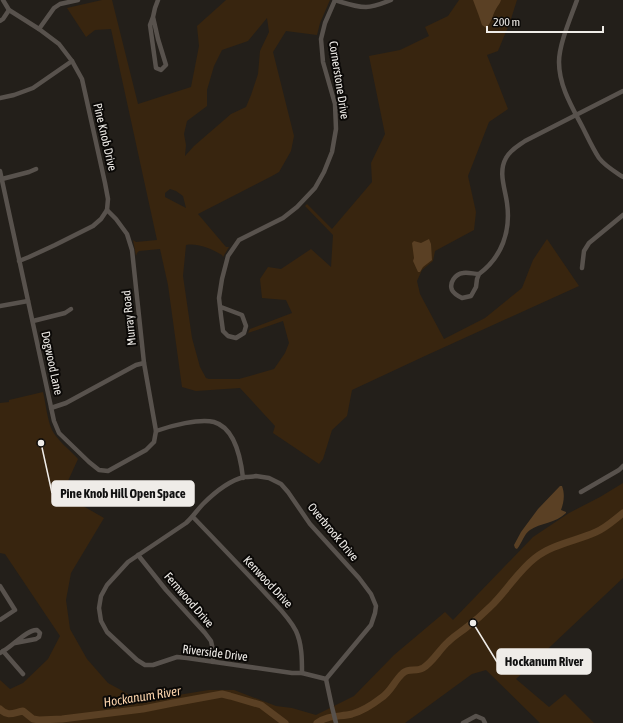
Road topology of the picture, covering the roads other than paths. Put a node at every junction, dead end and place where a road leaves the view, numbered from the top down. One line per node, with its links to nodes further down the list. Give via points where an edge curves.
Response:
1 (3, 0): 7 (street, Pine Knob Drive)
2 (78, 0): 10 (street, via 54,8)
3 (158, 0): 8 (street)
4 (335, 0): 5 (street, via 365,7); 26 (street, Cornerstone Drive, via 321,38 323,62 335,104 336,129 332,152 315,188 298,207 283,218 239,240 228,256 222,279)
5 (391, 0)
6 (577, 0): 14 (street, via 560,48 559,61 565,92)
7 (9, 10): 9 (street); 10 (street, Pine Knob Drive)
8 (153, 17): 8 (street, via 166,65 161,70 156,68 154,61 150,26)
9 (0, 21)
10 (39, 29): 11 (street, Pine Knob Drive, via 59,44)
11 (72, 60): 13 (street, via 33,88); 19 (street, Pine Knob Drive, via 82,80 105,183)
12 (623, 91): 14 (street)
13 (0, 98)
14 (576, 115): 17 (street, via 600,158); 23 (street, via 525,142 506,158 502,170 508,220 505,238 497,255)
15 (36, 169): 18 (street)
16 (0, 171): 18 (street, Dogwood Lane)
17 (623, 177)
18 (2, 179): 21 (street, Dogwood Lane)
19 (107, 210): 21 (street, via 93,226); 29 (street, Murray Road, via 127,234 132,250)
20 (623, 215): 22 (street, via 589,243 584,251)
21 (19, 261): 24 (street, Dogwood Lane)
22 (582, 268)
23 (479, 274): 23 (street, via 471,296 462,298 455,295 451,289 456,276 463,273)
24 (28, 301): 25 (street); 28 (street, Dogwood Lane)
25 (0, 306)
26 (221, 307): 26 (street, Cornerstone Drive, via 223,331 228,336 236,338 244,333 246,326 242,315)
27 (71, 309): 28 (street, via 65,313)
28 (33, 321): 30 (street, Dogwood Lane)
29 (144, 363): 30 (street, via 66,403); 31 (street, Murray Road)
30 (51, 408): 31 (street, Dogwood Lane, via 59,433 99,470 108,470 146,450 154,442)
31 (156, 431): 33 (street, via 192,423 216,422 225,428 234,440)
32 (623, 466): 34 (street)
33 (243, 478): 35 (street, Overbrook Drive, via 218,490); 44 (street, Overbrook Drive, via 269,478 280,484 310,524 359,578 376,606 371,625)
34 (581, 492)
35 (193, 517): 36 (street, Riverside Drive); 42 (street, Kenwood Drive, via 289,620 300,644)
36 (138, 555): 41 (street, Fernwood Drive, via 205,632 211,641); 41 (street, Riverside Drive, via 115,575 101,596 101,621 107,632 145,665 177,657)
37 (0, 586): 38 (street, via 15,610)
38 (0, 620)
39 (14, 643): 39 (street, via 33,629 40,632 40,637 36,639); 40 (street)
40 (1, 652): 43 (street)
41 (213, 662): 42 (street, Riverside Drive)
42 (302, 673): 44 (street, Riverside Drive)
43 (23, 674)
44 (326, 679): 45 (street)
45 (336, 723)
46 (463, 723): 47 (street, via 476,716)
47 (485, 723)

